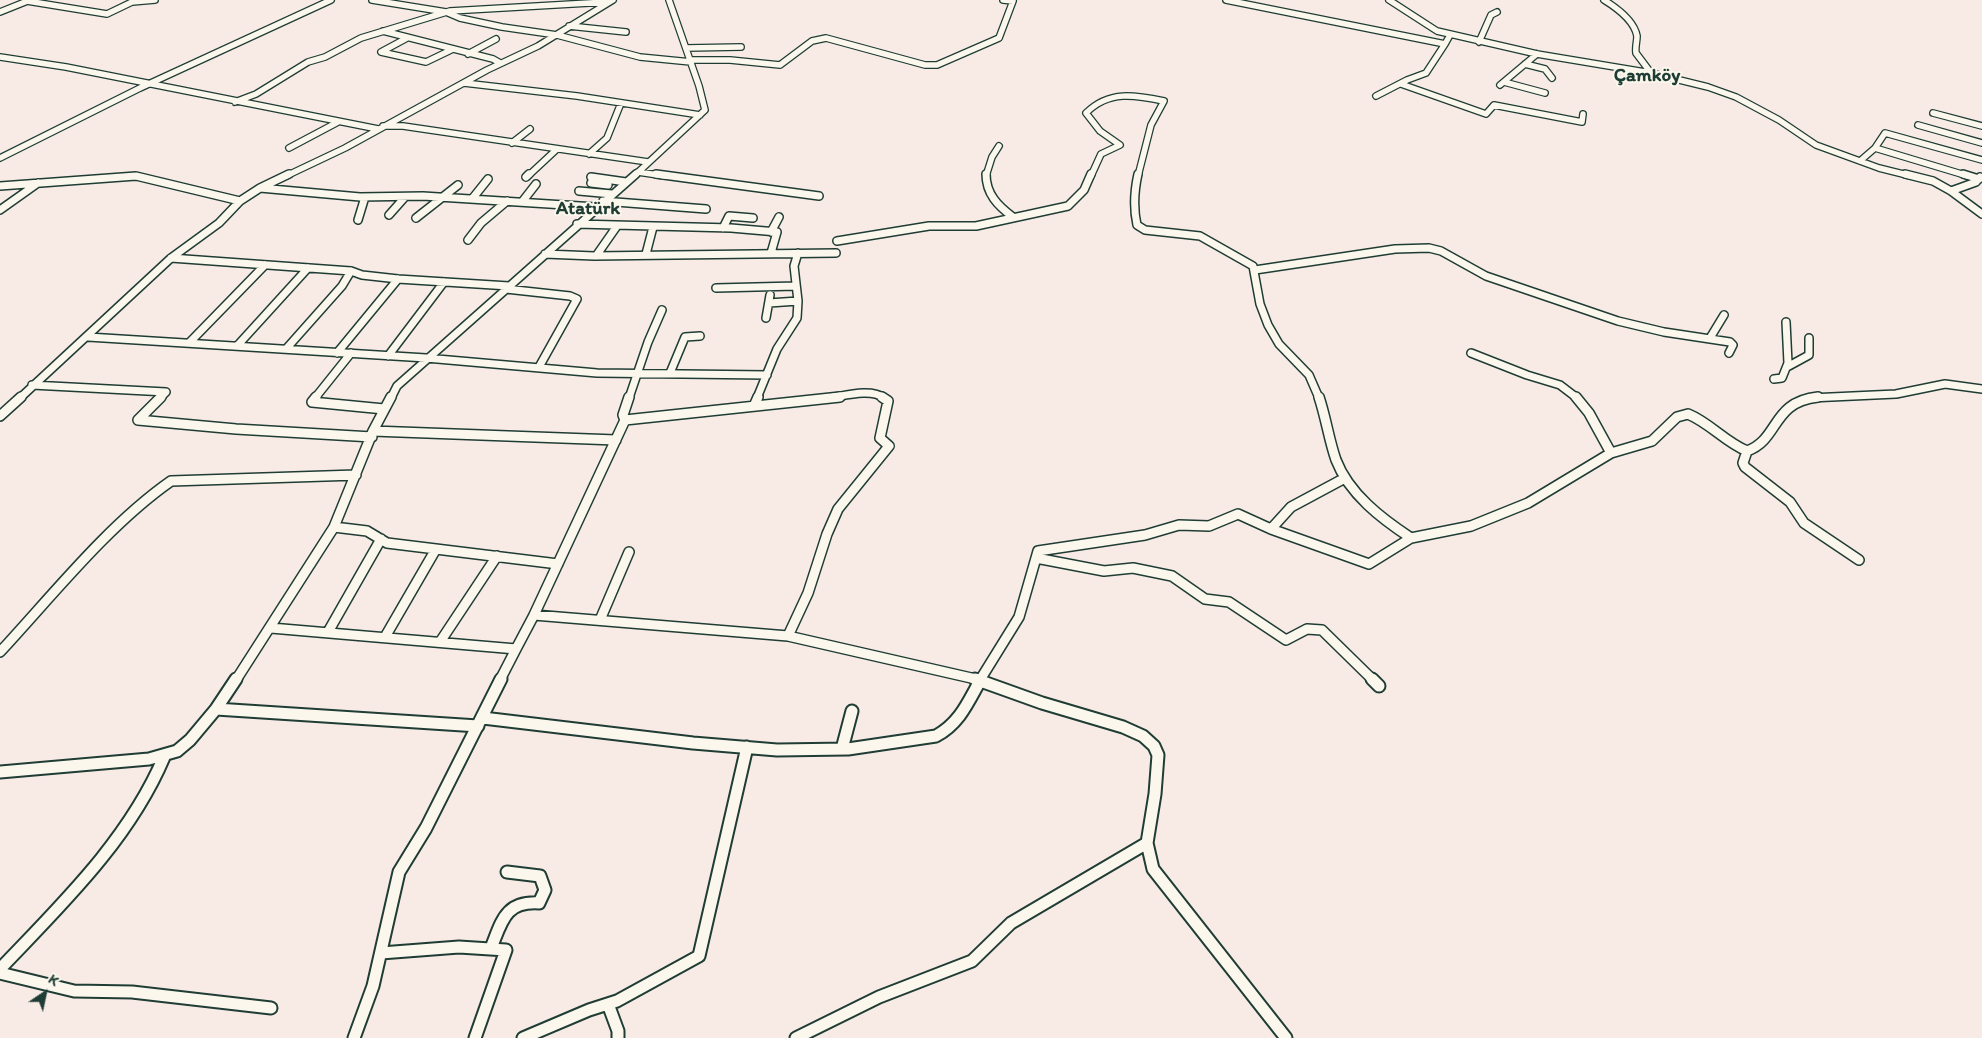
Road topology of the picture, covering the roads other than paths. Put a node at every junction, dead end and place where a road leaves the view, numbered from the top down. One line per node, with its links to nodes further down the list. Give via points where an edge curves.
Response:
1 (155, 0): 9 (street, via 132,2 107,14)
2 (331, 0): 36 (street)
3 (372, 0): 12 (street)
4 (669, 0): 24 (street)
5 (1003, 0): 29 (street, via 1013,1 999,38 938,65 903,60 826,38 812,41 780,65 730,60)
6 (1226, 0): 22 (street)
7 (1388, 0): 18 (street, via 1429,27)
8 (1604, 0): 32 (street, via 1619,9 1630,22 1637,36 1636,53)
9 (28, 1): 11 (street)
10 (611, 1): 12 (street); 14 (street)
11 (0, 12)
12 (446, 12): 15 (street); 17 (street, via 502,27)
13 (1498, 12): 21 (street, via 1492,15)
14 (569, 26): 16 (street); 17 (street)
15 (382, 31): 19 (street); 40 (street, via 308,62 256,94)
16 (626, 32)
17 (557, 35): 29 (street, via 640,57); 30 (street)
18 (1450, 35): 21 (street); 22 (street)
19 (408, 38): 25 (street); 25 (street, via 381,52 426,62)
20 (496, 39): 26 (street)
21 (1480, 42): 27 (street)
22 (1445, 44): 37 (street, via 1426,73)
23 (741, 47): 24 (street)
24 (686, 48): 29 (street)
25 (451, 50): 26 (street)
26 (468, 54): 30 (street)
27 (1537, 54): 31 (street); 32 (street)
28 (0, 57): 36 (street)
29 (691, 61): 44 (street, via 704,104)
30 (500, 64): 34 (street)
31 (1525, 64): 33 (street, via 1545,69); 35 (street)
32 (1651, 73): 59 (street, via 1720,90 1780,120 1816,145)
33 (1552, 78)
34 (463, 83): 41 (street); 48 (street)
35 (1502, 83): 38 (street)
36 (152, 84): 40 (street); 57 (street)
37 (1401, 84): 39 (street); 43 (street, via 1486,114 1494,105 1582,122)
38 (1545, 93)
39 (1376, 96)
40 (235, 102): 45 (street)
41 (621, 103): 44 (street); 56 (street, via 607,138)
42 (1933, 113): 47 (street)
43 (1582, 114)
44 (700, 115): 60 (street)
45 (338, 122): 48 (street); 53 (street)
46 (1918, 124): 51 (street)
47 (1982, 126)
48 (380, 127): 50 (street, via 403,126); 71 (street, via 345,148)
49 (530, 129): 50 (street)
50 (512, 143): 55 (street)
51 (1982, 143)
52 (999, 146): 90 (street, via 987,165 987,183 996,205)
53 (289, 148)
54 (1875, 148): 58 (street, via 1884,133); 59 (street); 65 (street)
55 (557, 149): 56 (street); 62 (street)
56 (589, 154): 60 (street)
57 (0, 158)
58 (1982, 160)
59 (1860, 161): 72 (street, via 1933,181)
60 (648, 162): 61 (street)
61 (638, 172): 68 (street); 75 (street)
62 (526, 177)
63 (488, 179): 79 (street)
64 (591, 180): 68 (street)
65 (1980, 180): 72 (street)
66 (38, 183): 70 (street); 81 (street, via 136,176); 86 (street)
67 (536, 184): 82 (street)
68 (623, 184): 74 (street)
69 (458, 185): 78 (street)
70 (0, 186)
71 (260, 188): 76 (street); 81 (street)
72 (1951, 190): 88 (street)
73 (579, 192): 74 (street)
74 (612, 194): 83 (street)
75 (819, 196)
76 (365, 197): 77 (street); 93 (street)
77 (405, 197): 78 (street); 87 (street)
78 (441, 197): 79 (street); 91 (street)
79 (472, 199): 80 (street)
80 (507, 200): 82 (street); 99 (street)
81 (240, 201): 107 (street, via 219,223)
82 (522, 202): 84 (street)
83 (603, 202): 84 (street); 85 (street)
84 (596, 207): 94 (street)
85 (706, 208)
86 (0, 210)
87 (389, 214)
88 (1982, 214)
89 (779, 217): 98 (street)
90 (1013, 217): 100 (street, via 976,226 929,226); 110 (street, via 1068,206 1084,190 1101,154 1120,145 1100,131 1086,113 1101,99 1114,94 1129,94 1164,100 1151,125 1134,190 1137,225 1144,230 1200,236)
91 (416, 218)
92 (753, 218): 97 (street, via 730,216)
93 (358, 220)
94 (577, 224): 95 (street); 102 (street)
95 (617, 226): 96 (street); 106 (street)
96 (653, 227): 97 (street); 103 (street)
97 (723, 228): 98 (street)
98 (771, 232): 101 (street, via 777,232)
99 (468, 240)
100 (837, 241)
101 (771, 253): 103 (street); 104 (street)
102 (545, 254): 106 (street); 115 (street)
103 (646, 254): 106 (street)
104 (798, 254): 105 (street); 114 (street, via 794,266)
105 (836, 254)
106 (596, 256)
107 (171, 258): 108 (street); 123 (street)
108 (265, 265): 109 (street); 126 (street)
109 (308, 268): 111 (street); 127 (street)
110 (1255, 270): 124 (street, via 1395,249 1434,249 1486,276 1618,321); 152 (street, via 1260,308 1277,341 1309,375)
111 (351, 271): 112 (street); 128 (street, via 342,286)
112 (398, 279): 113 (street); 129 (street)
113 (444, 282): 115 (street); 133 (street)
114 (796, 286): 116 (street); 117 (street)
115 (508, 287): 134 (street); 135 (street, via 577,299)
116 (716, 288)
117 (798, 301): 120 (street, via 769,299); 139 (street, via 797,318 777,349)
118 (662, 310): 138 (street)
119 (1724, 315): 124 (street)
120 (766, 318)
121 (1786, 322): 136 (street)
122 (700, 336): 137 (street, via 685,337)
123 (88, 337): 126 (street); 141 (street)
124 (1710, 338): 132 (street, via 1732,342)
125 (1809, 338): 136 (street, via 1809,355)
126 (189, 343): 127 (street)
127 (237, 346): 128 (street)
128 (286, 349): 129 (street)
129 (337, 352): 130 (street)
130 (351, 353): 133 (street); 144 (street, via 312,402)
131 (1471, 353): 150 (street, via 1571,392 1595,424)
132 (1728, 353)
133 (388, 356): 134 (street)
134 (426, 358): 135 (street); 144 (street, via 400,382)
135 (539, 367): 138 (street)
136 (1787, 367): 140 (street, via 1782,378)
137 (670, 373): 138 (street); 139 (street)
138 (637, 374): 146 (street, via 623,415)
139 (767, 375): 143 (street)
140 (1774, 379)
141 (32, 386): 145 (street); 147 (street, via 166,392 138,420 236,429)
142 (1982, 390): 149 (street, via 1941,384 1902,394 1808,398 1786,409 1759,446)
143 (754, 406): 146 (street); 167 (street, via 864,394 879,394 888,401 880,438 889,446 838,509 808,593)
144 (384, 409): 147 (street)
145 (0, 416)
146 (625, 420): 148 (street)
147 (373, 434): 148 (street); 151 (street)
148 (616, 440): 162 (street)
149 (1747, 452): 150 (street, via 1736,448 1693,416 1682,414 1654,440); 161 (street, via 1744,467 1790,502 1804,524)
150 (1611, 453): 155 (street, via 1528,503 1471,526)
151 (356, 475): 153 (street); 171 (street, via 171,481 119,524)
152 (1345, 478): 154 (street, via 1291,507); 155 (street, via 1397,529)
153 (334, 527): 156 (street, via 366,531); 165 (street)
154 (1271, 529): 155 (street, via 1369,564); 160 (street, via 1238,514 1209,526 1179,525 1136,537 1053,547 1038,551)
155 (1411, 538)
156 (380, 539): 157 (street, via 387,543); 166 (street)
157 (436, 549): 159 (street); 168 (street)
158 (629, 552): 164 (street)
159 (497, 556): 162 (street); 169 (street)
160 (1036, 558): 172 (street, via 1019,617); 173 (street, via 1104,571 1133,568 1172,576 1205,599 1229,602 1286,640 1307,629 1322,630)
161 (1859, 560)
162 (558, 564): 163 (street)
163 (534, 615): 164 (street); 170 (street)
164 (600, 620): 167 (street)
165 (271, 628): 166 (street); 174 (street)
166 (328, 632): 168 (street)
167 (788, 636): 172 (street)
168 (385, 637): 169 (street)
169 (440, 642): 170 (street)
170 (516, 649): 176 (street)
171 (0, 652)
172 (980, 680): 178 (street, via 965,711 947,730 936,736); 181 (street, via 1123,727 1143,736 1154,746 1158,755)
173 (1378, 686)
174 (216, 708): 176 (street); 179 (street, via 190,740)
175 (852, 711): 178 (street)
176 (481, 722): 177 (street, via 536,722); 184 (street, via 426,828 399,872)
177 (747, 747): 178 (street); 186 (street, via 699,956)
178 (842, 749)
179 (164, 757): 180 (street); 185 (street, via 151,788 128,823 69,896)
180 (0, 772)
181 (1147, 843): 192 (street, via 1011,923 972,961 878,997); 193 (street, via 1153,869)
182 (507, 872): 183 (street, via 540,876 545,890 539,903 522,902 509,909)
183 (491, 948): 184 (street); 189 (street, via 506,950)
184 (380, 953): 188 (street, via 373,986)
185 (0, 971): 187 (street, via 74,992 132,992)
186 (608, 1004): 190 (street); 191 (street)
187 (271, 1008)
188 (354, 1038)
189 (475, 1038)
190 (523, 1038)
191 (618, 1038)
192 (796, 1038)
193 (1286, 1038)

